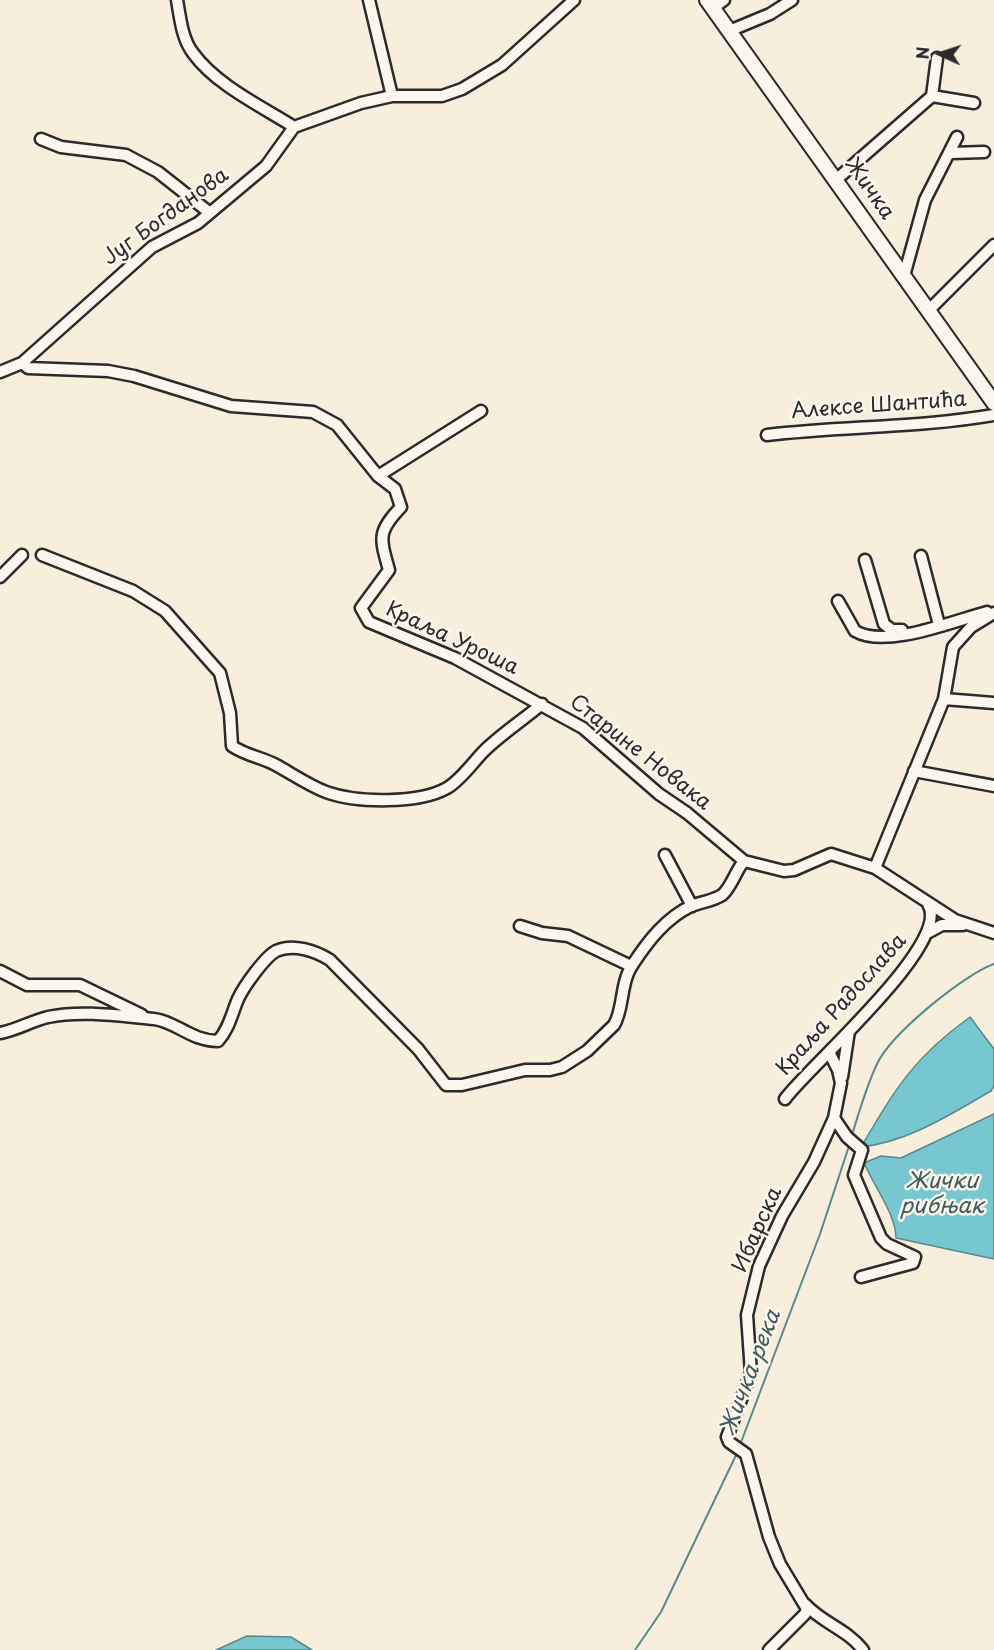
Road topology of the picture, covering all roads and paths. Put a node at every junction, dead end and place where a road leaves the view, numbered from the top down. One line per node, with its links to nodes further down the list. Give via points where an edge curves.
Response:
1 (177, 0): 11 (street, via 192,53 218,77)
2 (369, 0): 8 (street)
3 (574, 0): 8 (street, via 502,65 462,89 442,96)
4 (792, 0): 6 (street)
5 (714, 3): 6 (main road, Жичка)
6 (729, 31): 16 (main road, Жичка)
7 (937, 58): 9 (street)
8 (392, 96): 11 (street, via 361,102)
9 (932, 96): 10 (street); 16 (street)
10 (974, 103)
11 (294, 127): 17 (street, Југ Богданова, via 266,166)
12 (957, 137): 15 (street)
13 (40, 139): 17 (street, via 62,147 126,155 158,172)
14 (984, 152): 15 (street)
15 (951, 153): 19 (street, via 925,200)
16 (837, 179): 19 (main road, Жичка)
17 (210, 213): 21 (street, Југ Богданова, via 152,247)
18 (994, 245): 20 (street)
19 (904, 276): 20 (main road, Жичка)
20 (928, 311): 23 (main road, Жичка)
21 (21, 363): 22 (street, Југ Богданова); 27 (street, Краља Уроша, via 28,368 108,371 134,376 231,406 313,412 337,425)
22 (0, 372)
23 (994, 403)
24 (481, 411): 27 (street)
25 (994, 416): 26 (street, Алексе Шантића, via 937,424)
26 (767, 435)
27 (378, 476): 39 (street, Краља Уроша, via 396,489 401,507 385,524 380,540 389,570 361,608 369,622 455,658)
28 (22, 555): 32 (street)
29 (42, 555): 39 (street, Старине Новака, via 133,591 165,611 222,677 232,746 325,792 397,800 430,796 449,787 487,748)
30 (921, 556): 36 (street)
31 (865, 560): 36 (street, via 888,628 905,630)
32 (0, 577)
33 (838, 601): 35 (street, via 855,631 871,636 918,632)
34 (994, 612): 35 (street); 37 (street, via 970,627 953,647)
35 (964, 618): 36 (street)
36 (938, 621)
37 (944, 699): 38 (street); 40 (street)
38 (994, 703)
39 (542, 704): 43 (street, Старине Новака, via 583,728)
40 (914, 771): 41 (street); 44 (street)
41 (994, 786)
42 (665, 855): 46 (street)
43 (744, 861): 44 (street, Старине Новака, via 784,871 831,854); 46 (street, via 724,894)
44 (875, 868): 45 (street, Старине Новака)
45 (927, 902): 47 (street, Старине Новака); 49 (street, Краља Радослава, via 933,911)
46 (692, 906): 51 (street, via 666,922)
47 (966, 925): 49 (street, via 942,926); 50 (street)
48 (520, 926): 51 (street, via 568,936)
49 (929, 932): 54 (street, Краља Радослава, via 915,956)
50 (994, 933)
51 (631, 966): 53 (street, via 619,999 618,1018 575,1060 550,1070 525,1070 462,1085 446,1085 418,1049 330,960 297,948 276,951 254,974 240,996 226,1033 218,1041 186,1035)
52 (0, 971): 53 (street, via 27,985 80,986 130,1011)
53 (157, 1019): 55 (street, via 62,1015)
54 (849, 1031): 56 (street, Краља Радослава); 57 (street, Ибарска)
55 (0, 1032)
56 (829, 1052): 57 (street); 58 (street, Краља Радослава)
57 (841, 1083): 59 (street, Ибарска)
58 (785, 1099)
59 (834, 1118): 60 (street, via 850,1141 862,1150 855,1179 881,1238 915,1257 913,1263); 61 (street, Ибарска, via 759,1266 747,1315 751,1373 728,1440 748,1458 760,1511 780,1564)
60 (861, 1277)
61 (805, 1603): 62 (street, via 806,1614); 63 (street, via 851,1635)
62 (769, 1650)
63 (862, 1650)

